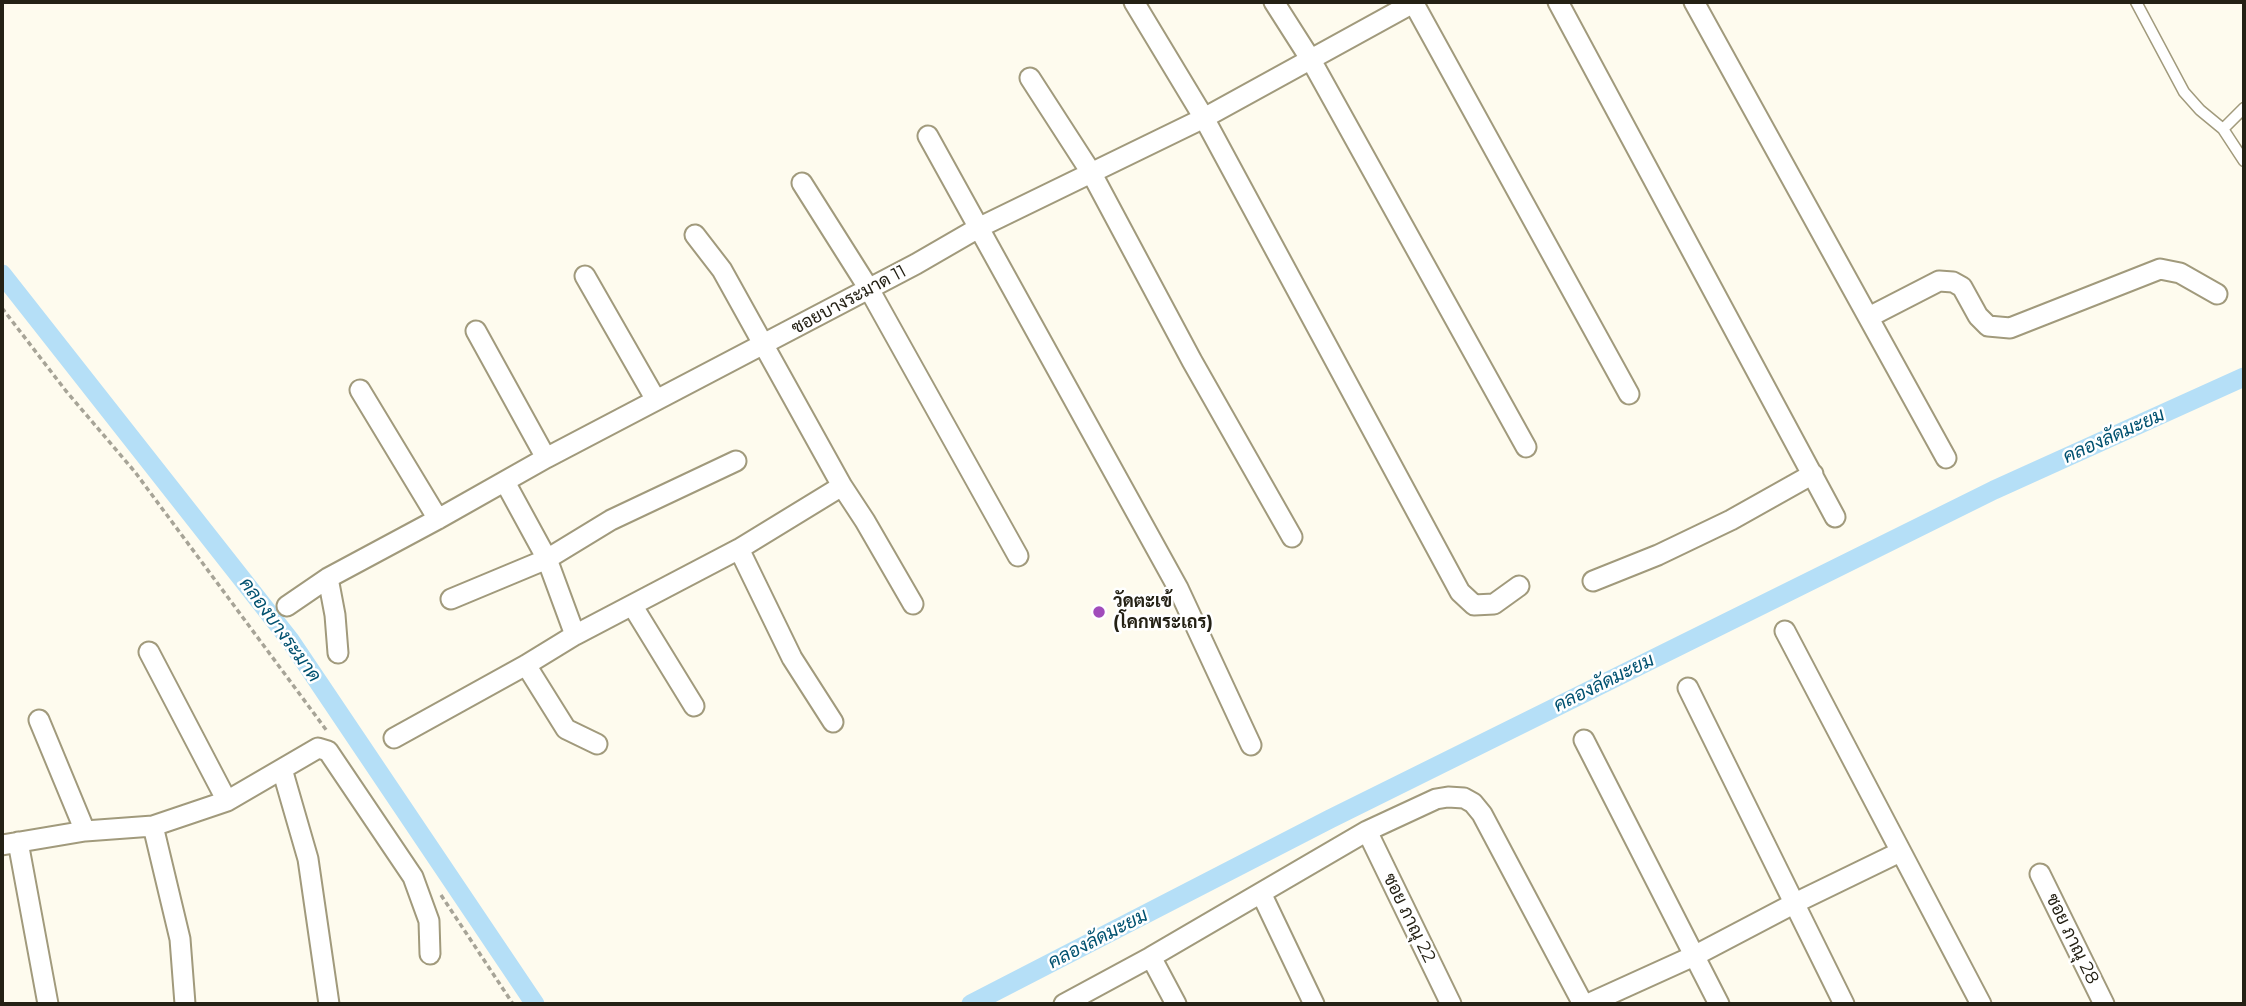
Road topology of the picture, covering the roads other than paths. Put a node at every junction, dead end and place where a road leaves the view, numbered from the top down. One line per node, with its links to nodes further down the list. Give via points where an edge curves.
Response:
1 (1134, 2): 10 (street)
2 (1274, 2): 7 (street)
3 (1414, 2): 7 (street, ซอยบางระมาด 11); 25 (street)
4 (1558, 2): 31 (street)
5 (1694, 2): 21 (street)
6 (2136, 2): 11 (lane, via 2184,92)
7 (1311, 60): 10 (street, ซอยบางระมาด 11); 27 (street)
8 (1030, 78): 14 (street)
9 (2244, 108): 11 (lane)
10 (1205, 118): 14 (street, ซอยบางระมาด 11); 42 (street, via 1460,592 1474,604 1494,604)
11 (2223, 130): 13 (lane)
12 (928, 136): 16 (street)
13 (2244, 160)
14 (1092, 174): 16 (street, ซอยบางระมาด 11); 36 (street)
15 (802, 183): 19 (street)
16 (980, 228): 19 (street, ซอยบางระมาด 11); 59 (street, via 1178,588)
17 (695, 235): 23 (street, via 722,270)
18 (584, 276): 26 (street)
19 (869, 289): 23 (street, ซอยบางระมาด 11); 38 (street)
20 (2217, 294): 21 (street, via 2180,273 2160,269 2010,328 1989,326 1962,287 1939,281)
21 (1869, 317): 29 (street)
22 (476, 331): 28 (street)
23 (764, 345): 26 (street, ซอยบางระมาด 11); 33 (street)
24 (360, 390): 35 (street)
25 (1629, 394)
26 (656, 400): 28 (street, ซอยบางระมาด 11)
27 (1527, 447)
28 (546, 458): 32 (street, ซอยบางระมาด 11)
29 (1946, 458)
30 (736, 461): 39 (street, via 611,520)
31 (1813, 474): 34 (street); 41 (street, via 1719,526)
32 (505, 482): 35 (street, ซอยบางระมาด 11); 39 (street)
33 (842, 486): 37 (street); 44 (street)
34 (1835, 517)
35 (438, 519): 40 (street, ซอยบางระมาด 11)
36 (1292, 537)
37 (739, 549): 45 (street); 55 (street, via 792,658)
38 (1018, 556)
39 (547, 559): 43 (street); 48 (street)
40 (328, 578): 46 (street, ซอยบางระมาด 11); 50 (street)
41 (1593, 581)
42 (1519, 586)
43 (451, 599)
44 (914, 604)
45 (632, 605): 48 (street); 53 (street)
46 (287, 606)
47 (1786, 631): 66 (street)
48 (575, 635): 51 (street)
49 (149, 652): 61 (street)
50 (338, 653)
51 (526, 665): 56 (street); 58 (street, via 566,729)
52 (1688, 688): 69 (street)
53 (694, 706)
54 (39, 720): 63 (street)
55 (833, 722)
56 (394, 738)
57 (1584, 740): 71 (street)
58 (597, 744)
59 (1251, 745)
60 (282, 769): 61 (street); 70 (street, via 318,748 328,751 413,877 429,921); 75 (street, via 308,859)
61 (227, 801): 62 (street)
62 (153, 826): 63 (street); 74 (street, via 180,939)
63 (85, 831): 65 (street)
64 (1367, 831): 68 (street); 79 (street, ซอย ภาณุ 22); 80 (street, via 1436,799 1464,798 1473,803)
65 (10, 844): 73 (street)
66 (1900, 852): 69 (street); 84 (street)
67 (2040, 874): 85 (street, ซอย ภาณุ 28)
68 (1261, 893): 72 (street); 78 (street)
69 (1795, 903): 71 (street); 83 (street)
70 (430, 954)
71 (1696, 955): 81 (street); 82 (street)
72 (1151, 957): 76 (street); 77 (street)
73 (48, 1004)
74 (185, 1004)
75 (329, 1004)
76 (1064, 1004)
77 (1176, 1004)
78 (1314, 1004)
79 (1451, 1004)
80 (1583, 1004)
81 (1588, 1004)
82 (1719, 1004)
83 (1844, 1004)
84 (1981, 1004)
85 (2104, 1004)

